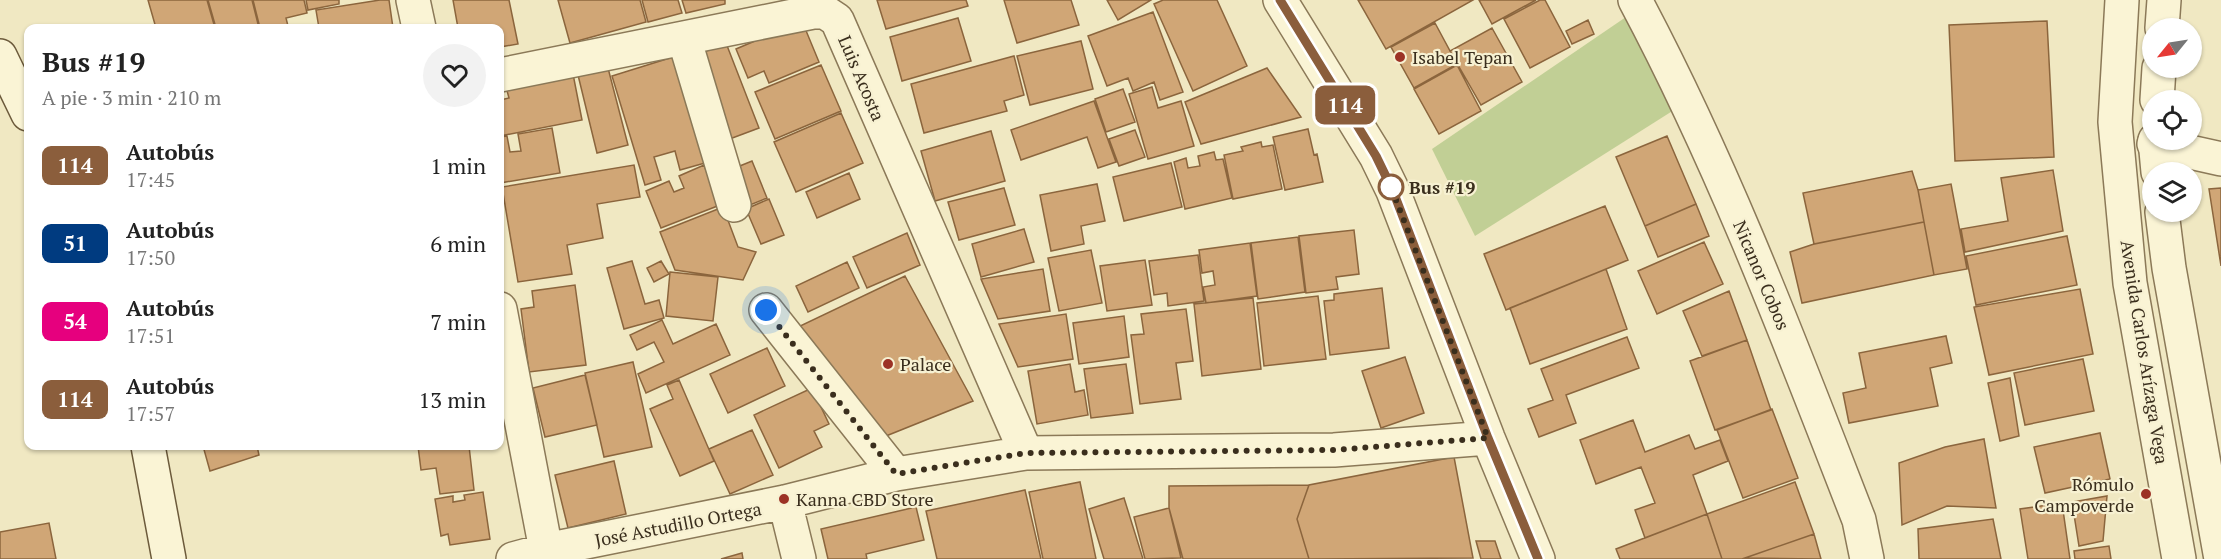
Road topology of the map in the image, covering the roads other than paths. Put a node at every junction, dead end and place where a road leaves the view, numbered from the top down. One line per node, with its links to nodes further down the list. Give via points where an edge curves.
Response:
1 (413, 0): 8 (street)
2 (1280, 0): 19 (street, via 1376,156 1393,191)
3 (1635, 0): 29 (street, Nicanor Cobos, via 1667,60 1765,280 1859,520)
4 (2122, 0): 30 (street, Avenida Carlos Arízaga Vega, via 2115,122 2130,283)
5 (2164, 0): 7 (street)
6 (763, 11): 9 (street, Luis Acosta); 21 (street, Luis Acosta, via 825,12 837,20)
7 (2163, 18)
8 (418, 24)
9 (684, 38): 11 (street, Luis Acosta); 15 (street)
10 (0, 56): 12 (street)
11 (504, 74)
12 (24, 106)
13 (2156, 152): 14 (street)
14 (2221, 159)
15 (734, 206)
16 (2163, 222): 31 (street, Avenida Carlos Arízaga Vega)
17 (766, 310): 22 (street)
18 (504, 334): 24 (street)
19 (1488, 438): 21 (street, José Astudillo Ortega, via 1334,450); 28 (street)
20 (149, 450): 25 (street)
21 (1026, 453): 22 (street, José Astudillo Ortega)
22 (896, 474): 23 (street, José Astudillo Ortega)
23 (785, 502): 24 (street, José Astudillo Ortega); 27 (street)
24 (546, 550): 26 (street, José Astudillo Ortega)
25 (169, 559)
26 (513, 559)
27 (799, 559)
28 (1538, 559)
29 (1867, 559)
30 (2179, 559)
31 (2221, 559)

